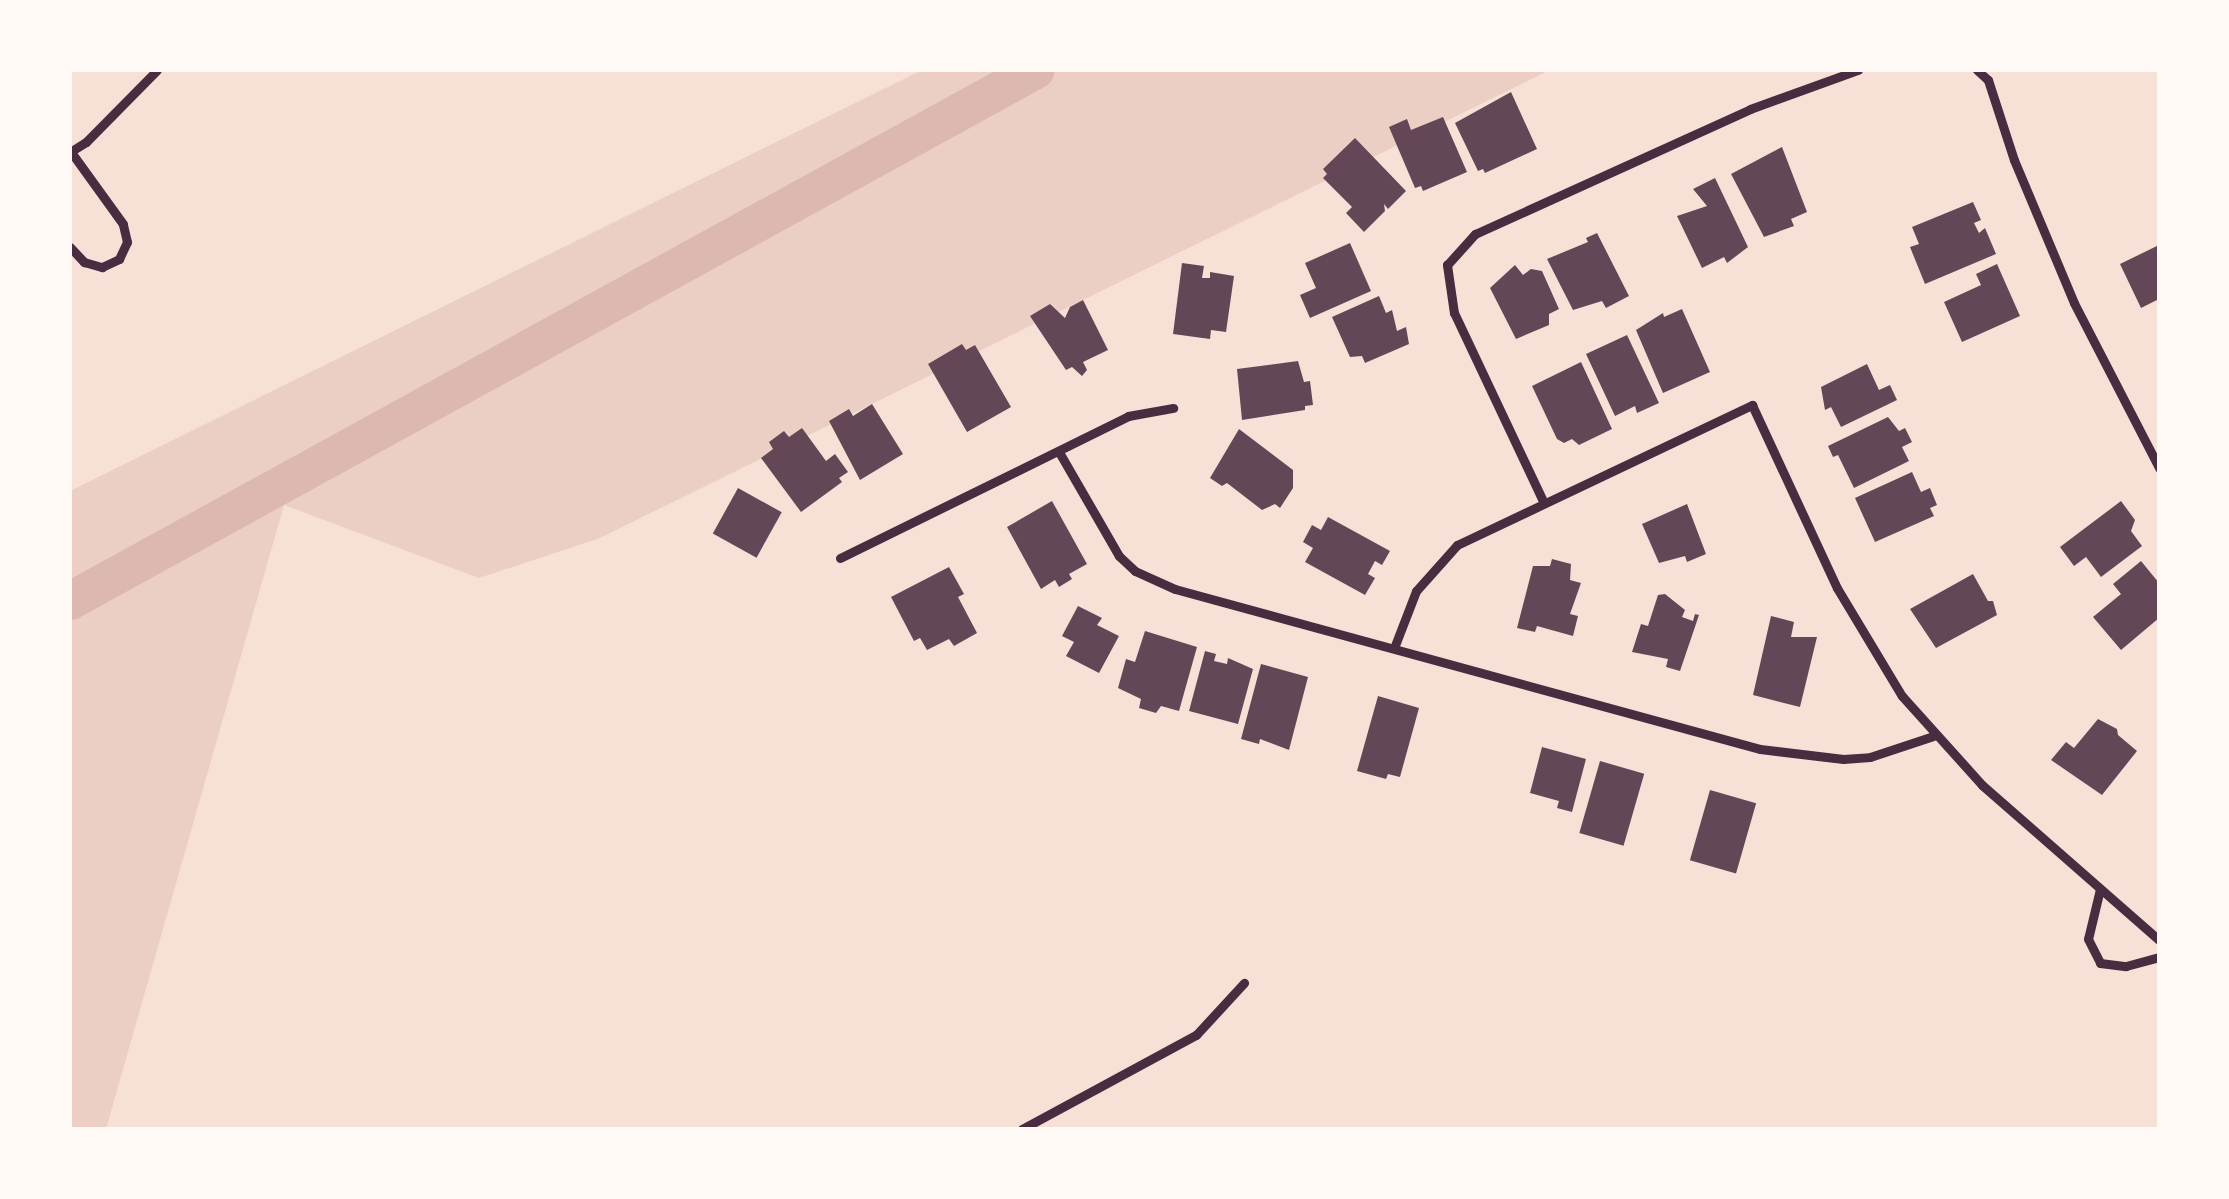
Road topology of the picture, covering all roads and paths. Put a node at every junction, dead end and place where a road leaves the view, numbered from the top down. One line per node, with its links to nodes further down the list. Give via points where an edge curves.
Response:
1 (157, 70): 4 (street)
2 (1858, 70): 9 (street, via 1750,109 1475,234 1447,264 1454,312)
3 (1977, 70): 8 (street, via 1988,80 2074,303)
4 (70, 152): 5 (street, via 123,224 127,242 119,258 102,267 84,262)
5 (70, 247)
6 (1173, 408): 7 (street, via 1128,416)
7 (1059, 452): 10 (street); 11 (street, via 1120,556 1153,581)
8 (2159, 468)
9 (1544, 501): 11 (street, via 1457,545 1434,567 1416,591); 12 (street, via 1752,405 1836,588)
10 (840, 558)
11 (1394, 648): 12 (street, via 1792,755 1870,756)
12 (1934, 736): 13 (street)
13 (2100, 889): 14 (street); 15 (street, via 2088,939 2092,953 2113,967)
14 (2159, 940)
15 (2159, 957)
16 (1244, 983): 17 (street, via 1196,1035)
17 (1022, 1129)

